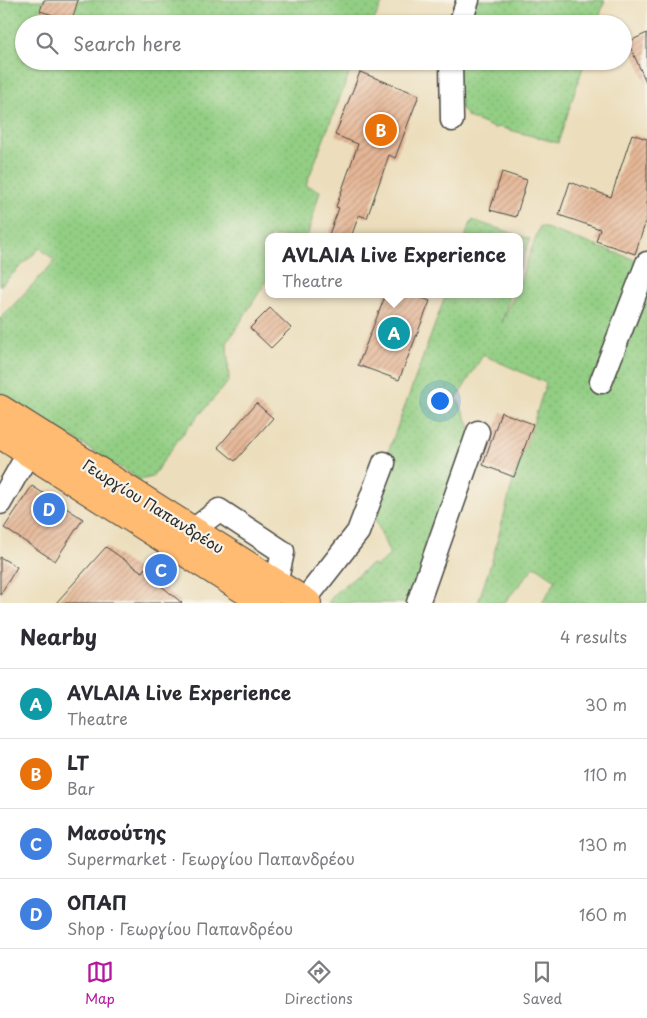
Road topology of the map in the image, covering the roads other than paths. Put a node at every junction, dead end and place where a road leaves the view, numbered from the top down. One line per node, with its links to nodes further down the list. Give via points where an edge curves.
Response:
1 (468, 0): 2 (street)
2 (463, 15)
3 (451, 70): 4 (street)
4 (452, 120)
5 (647, 263): 6 (street)
6 (601, 382)
7 (0, 409): 10 (main road, Γεωργίου Παπανδρέου)
8 (478, 432): 15 (street)
9 (0, 434): 10 (main road, Γεωργίου Παπανδρέου)
10 (34, 443): 12 (street); 13 (main road, Γεωργίου Παπανδρέου); 13 (main road, Γεωργίου Παπανδρέου, via 192,531)
11 (384, 462): 14 (street, via 358,532)
12 (0, 503)
13 (270, 594): 14 (main road, Γεωργίου Παπανδρέου)
14 (305, 602)
15 (418, 603)

